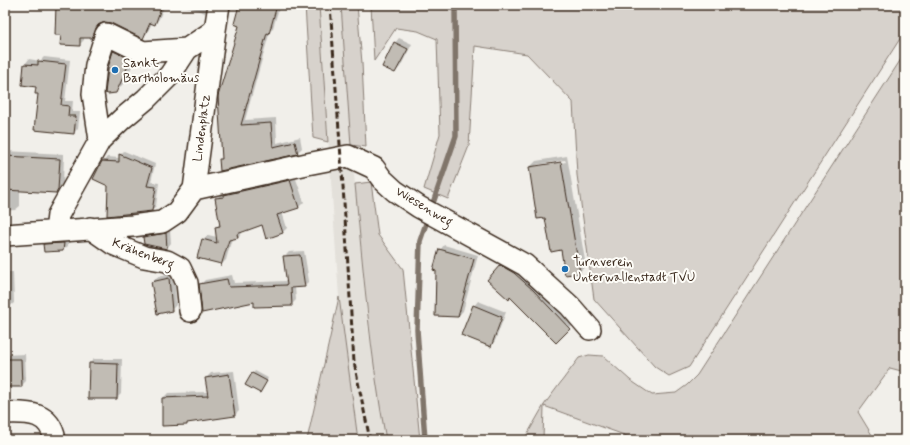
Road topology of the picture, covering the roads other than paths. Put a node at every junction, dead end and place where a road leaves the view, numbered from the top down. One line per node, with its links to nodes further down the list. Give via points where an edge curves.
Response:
1 (219, 5): 2 (street, Lindenplatz)
2 (215, 30): 3 (street); 5 (street, Lindenplatz)
3 (187, 49): 4 (street, via 170,75); 4 (street, via 143,52 106,34 96,65 93,94)
4 (100, 140): 7 (street, via 58,215)
5 (194, 189): 6 (street, via 177,212 162,222); 10 (street, Wiesenweg, via 348,156 374,168 394,191 419,207 525,265 570,306)
6 (90, 228): 7 (street); 9 (street, Krähenberg, via 113,244 144,257 167,261 180,268 187,283)
7 (56, 231): 8 (street)
8 (5, 235)
9 (190, 310)
10 (590, 329)
11 (5, 412): 12 (street, via 37,415 50,426)
12 (55, 440)

